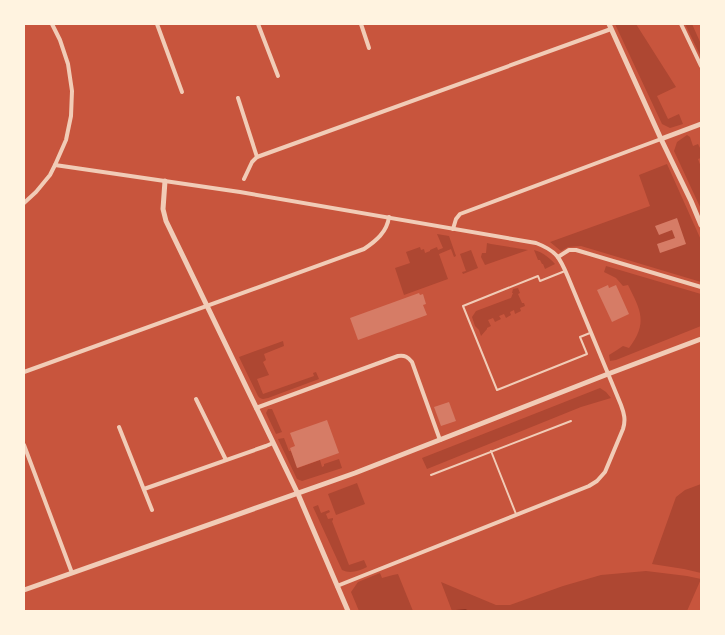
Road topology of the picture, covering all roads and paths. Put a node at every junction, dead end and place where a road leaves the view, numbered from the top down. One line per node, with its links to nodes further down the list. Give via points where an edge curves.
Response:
1 (52, 24): 15 (street, via 68,64 72,91 71,116 66,140)
2 (157, 24): 10 (street)
3 (258, 24): 9 (street)
4 (360, 24): 7 (street)
5 (681, 24): 8 (street)
6 (610, 26): 13 (street); 14 (street)
7 (369, 48)
8 (701, 66)
9 (278, 76)
10 (182, 92)
11 (238, 98): 14 (street)
12 (701, 124): 13 (street)
13 (661, 138): 20 (street); 21 (street, via 460,214)
14 (257, 157): 16 (street)
15 (55, 165): 17 (street); 18 (street, via 50,175)
16 (244, 179)
17 (165, 181): 19 (street); 25 (street, via 163,209 166,221)
18 (24, 203)
19 (389, 217): 21 (street); 25 (street, via 384,231 376,241 364,249)
20 (701, 225)
21 (452, 229): 22 (street, via 536,243 546,246)
22 (558, 257): 23 (street); 24 (street, via 569,250 576,250)
23 (566, 271): 26 (street); 26 (lane, via 540,282 538,276 463,306 496,390 587,354 580,337)
24 (701, 287)
25 (206, 306): 28 (street); 31 (street)
26 (592, 333): 29 (street)
27 (701, 339): 29 (street)
28 (24, 372)
29 (608, 374): 34 (street); 43 (street, via 621,405 625,423 605,472 589,486)
30 (196, 399): 38 (street)
31 (256, 408): 34 (street, via 398,356 406,356 412,362); 35 (street)
32 (571, 421): 37 (lane)
33 (119, 427): 40 (street)
34 (440, 440): 41 (street)
35 (273, 443): 38 (street); 41 (street)
36 (24, 445): 44 (street)
37 (491, 451): 39 (lane); 43 (lane)
38 (226, 460): 40 (street)
39 (431, 475)
40 (144, 489): 42 (street)
41 (298, 494): 44 (street); 45 (street)
42 (152, 510)
43 (516, 515): 45 (street)
44 (72, 573): 46 (street)
45 (337, 586): 47 (street)
46 (24, 590)
47 (348, 611)

